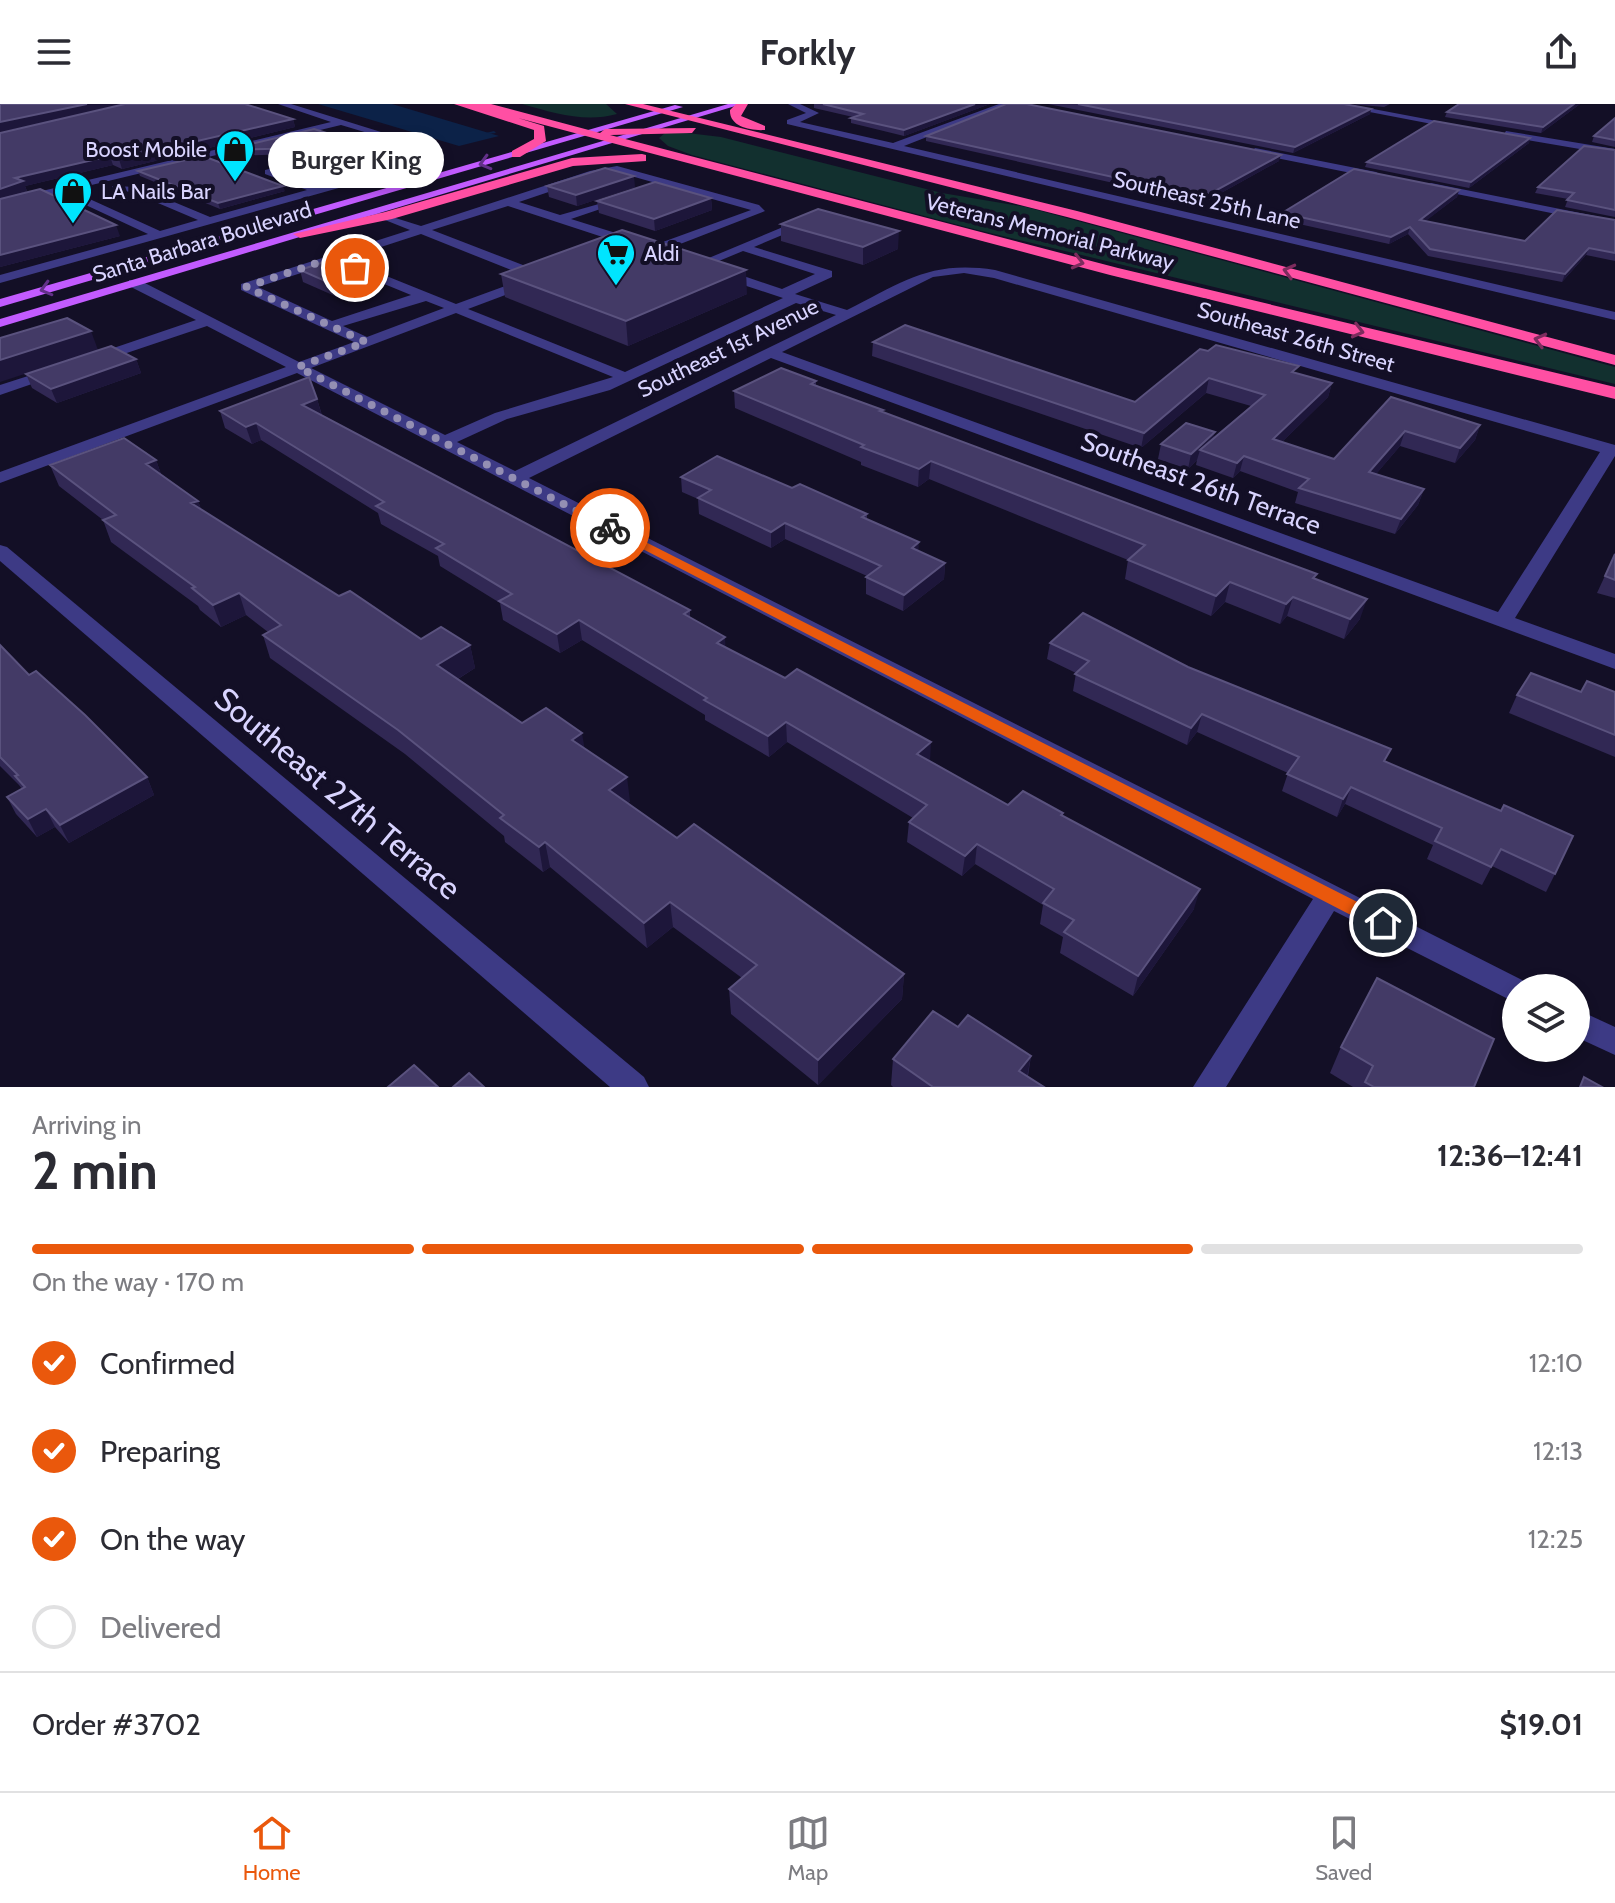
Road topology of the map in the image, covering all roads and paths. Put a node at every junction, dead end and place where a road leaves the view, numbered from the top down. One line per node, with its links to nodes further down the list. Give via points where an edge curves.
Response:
1 (282, 104): 14 (street)
2 (459, 104): 24 (highway, via 540,128 540,141)
3 (478, 104): 17 (highway, Veterans Memorial Parkway)
4 (510, 104): 15 (highway, via 577,120)
5 (630, 104): 12 (highway, Veterans Memorial Parkway)
6 (690, 104): 12 (main road, Santa Barbara Boulevard)
7 (741, 104): 13 (main road); 37 (highway, via 734,114 742,123 991,184)
8 (792, 104): 21 (street, Southeast 25th Lane, via 814,113 790,122)
9 (1007, 104): 21 (street)
10 (1332, 104): 11 (street, via 1467,124)
11 (1372, 104)
12 (662, 112): 13 (highway, Veterans Memorial Parkway); 15 (main road, Santa Barbara Boulevard)
13 (688, 119): 15 (highway); 16 (main road); 37 (highway, Veterans Memorial Parkway)
14 (342, 122): 20 (street); 29 (street)
15 (626, 122): 17 (main road, Santa Barbara Boulevard)
16 (653, 129): 17 (highway); 18 (main road); 37 (highway, via 713,132 951,191)
17 (586, 134): 18 (highway, Veterans Memorial Parkway); 24 (main road, Santa Barbara Boulevard)
18 (615, 141): 39 (main road); 49 (highway, Veterans Memorial Parkway)
19 (1615, 145): 23 (street, via 1497,129)
20 (421, 146)
21 (892, 147): 65 (street, Southeast 25th Lane)
22 (1246, 149): 26 (street)
23 (1615, 152)
24 (516, 154): 38 (main road, Santa Barbara Boulevard, one-way to 38)
25 (424, 161): 27 (street)
26 (1383, 176)
27 (361, 179): 32 (street); 32 (street, via 311,162 269,172)
28 (671, 182): 31 (street); 35 (street, via 617,169); 51 (street, via 759,211)
29 (112, 183): 34 (street); 36 (street); 42 (street)
30 (1414, 183): 43 (street)
31 (644, 191)
32 (314, 192): 38 (street); 42 (street)
33 (630, 196): 41 (street)
34 (79, 198): 40 (street); 47 (street)
35 (508, 202): 41 (street); 45 (street)
36 (0, 204)
37 (1032, 204): 71 (highway, Veterans Memorial Parkway, one-way to 37)
38 (340, 205): 57 (main road, Santa Barbara Boulevard)
39 (379, 215): 45 (street); 46 (highway); 49 (highway, via 572,162 630,158 667,162 861,214)
40 (0, 218)
41 (562, 218): 48 (street)
42 (209, 221): 47 (street)
43 (1615, 223)
44 (795, 226): 50 (street)
45 (419, 231): 54 (street); 63 (street, via 547,274)
46 (300, 234): 59 (main road, Santa Barbara Boulevard)
47 (159, 235): 53 (street)
48 (632, 242): 51 (street); 52 (street)
49 (1003, 243): 75 (highway, Veterans Memorial Parkway, one-way to 75)
50 (742, 247): 55 (street); 60 (street, via 827,274)
51 (653, 250): 55 (street)
52 (605, 252)
53 (81, 256): 57 (street); 58 (street)
54 (332, 258): 61 (street); 68 (street, via 246,287)
55 (698, 265): 60 (street)
56 (964, 269): 64 (street, Southeast 1st Avenue, via 930,274); 77 (street, Southeast 26th Street)
57 (110, 271): 62 (main road, Santa Barbara Boulevard, one-way to 62)
58 (0, 279)
59 (134, 283): 66 (street); 67 (main road, Santa Barbara Boulevard)
60 (789, 296): 64 (street); 73 (street)
61 (425, 297): 63 (street); 68 (street, via 409,309)
62 (0, 303)
63 (453, 309): 69 (street); 73 (street)
64 (847, 314): 70 (street, Southeast 1st Avenue)
65 (1615, 316)
66 (207, 321): 72 (street); 74 (street)
67 (0, 323)
68 (338, 329): 69 (street)
69 (366, 342): 72 (street)
70 (769, 352): 79 (street, Southeast 1st Avenue); 81 (street, Southeast 26th Terrace)
71 (1615, 360)
72 (298, 367): 76 (street); 78 (street)
73 (625, 377): 76 (street, via 501,416)
74 (0, 390)
75 (1615, 393)
76 (443, 442): 79 (street)
77 (1613, 450): 81 (street)
78 (0, 478)
79 (514, 478): 83 (street)
80 (0, 551): 87 (street, Southeast 27th Terrace)
81 (1503, 621): 82 (street, Southeast 26th Terrace)
82 (1615, 662)
83 (1329, 896): 84 (street); 88 (street)
84 (1502, 984)
85 (1590, 1029): 86 (street)
86 (1615, 1042)
87 (633, 1087)
88 (1209, 1087)

